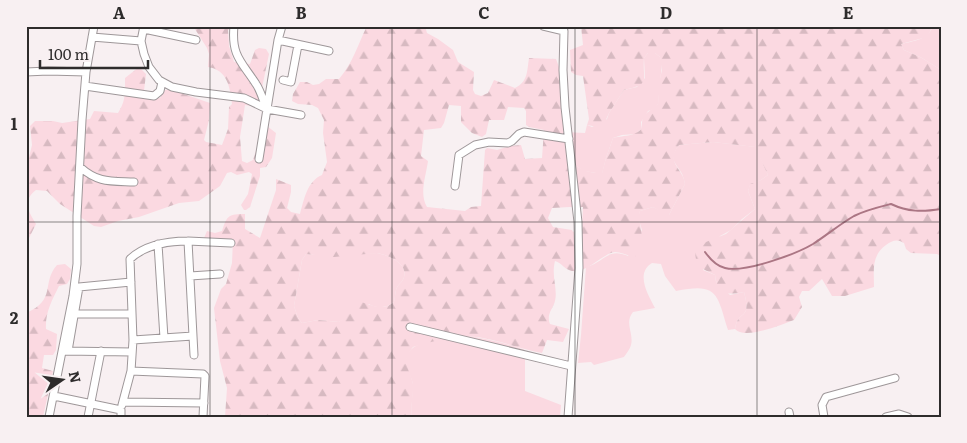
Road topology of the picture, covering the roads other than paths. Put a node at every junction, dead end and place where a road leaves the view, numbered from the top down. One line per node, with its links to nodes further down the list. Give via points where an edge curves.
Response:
1 (94, 26): 6 (street)
2 (234, 26): 17 (street, via 238,59 255,82)
3 (282, 26): 8 (street)
4 (543, 26): 19 (street, via 564,31 563,70)
5 (144, 28): 7 (street); 9 (street)
6 (92, 37): 9 (street); 13 (street)
7 (196, 40)
8 (278, 40): 10 (street); 17 (street)
9 (142, 41): 15 (street, via 149,67)
10 (298, 44): 11 (street); 14 (street, via 291,82)
11 (329, 51)
12 (26, 72): 13 (street)
13 (86, 72): 16 (street)
14 (283, 80)
15 (162, 82): 16 (street, via 160,91 152,96); 17 (street, via 196,92 244,98)
16 (85, 86): 21 (street)
17 (267, 109): 18 (street); 20 (street)
18 (301, 115)
19 (569, 139): 23 (street, via 524,132 508,143 475,145 459,155); 40 (street, via 580,268)
20 (259, 159)
21 (80, 167): 22 (street, via 99,180); 36 (street, via 77,264)
22 (134, 182)
23 (455, 186)
24 (188, 241): 25 (street); 26 (street); 28 (street)
25 (231, 243)
26 (158, 244): 29 (street, via 130,260); 34 (street)
27 (220, 274): 28 (street)
28 (190, 276): 33 (street)
29 (130, 282): 30 (street, via 79,287); 31 (street)
30 (75, 314): 31 (street); 36 (street)
31 (132, 314): 35 (street)
32 (410, 328): 40 (street)
33 (193, 336): 34 (street); 39 (street)
34 (164, 338): 35 (street)
35 (133, 340): 38 (street)
36 (65, 351): 37 (street); 43 (street)
37 (101, 351): 38 (street); 46 (street)
38 (132, 352): 41 (street)
39 (194, 355)
40 (571, 366): 51 (street)
41 (131, 371): 44 (street); 45 (street, via 203,374)
42 (895, 378): 52 (street, via 826,397 822,405)
43 (54, 396): 46 (street); 48 (street)
44 (123, 402): 45 (street); 47 (street)
45 (204, 403): 50 (street)
46 (91, 404): 47 (street); 49 (street)
47 (121, 413)
48 (49, 417)
49 (88, 417)
50 (203, 417)
51 (568, 417)
52 (824, 417)
53 (886, 417): 54 (street, via 899,414)
54 (908, 417)

